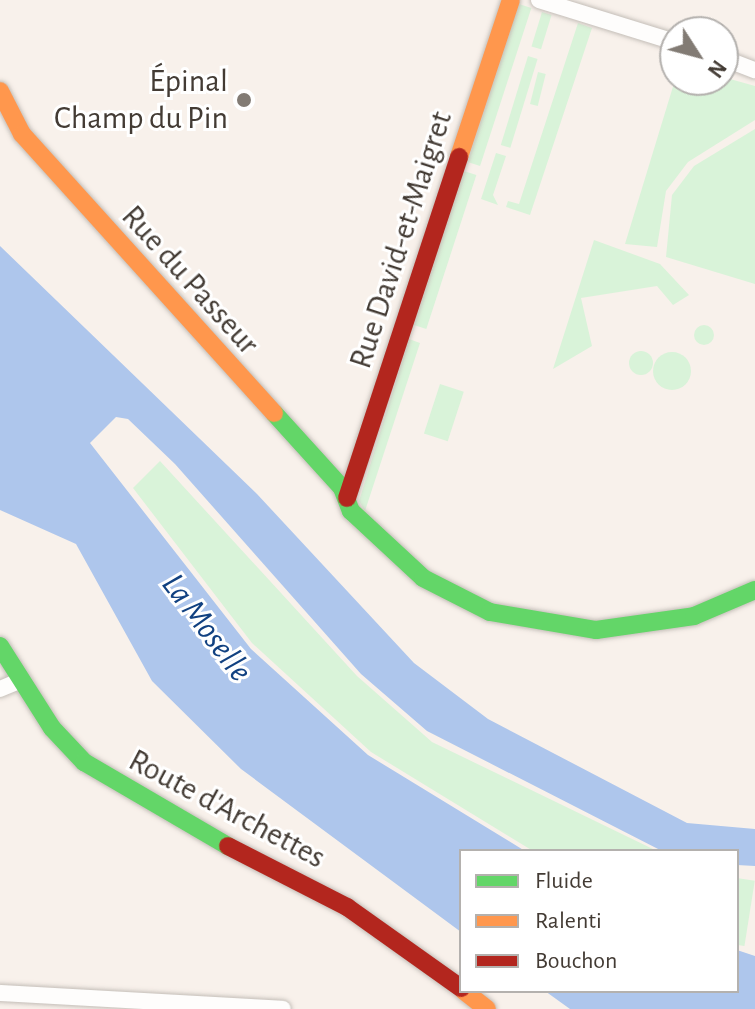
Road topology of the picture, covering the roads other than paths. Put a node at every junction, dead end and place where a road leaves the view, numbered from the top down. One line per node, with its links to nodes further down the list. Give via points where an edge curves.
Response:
1 (511, 0): 5 (street, Rue David-et-Maigret)
2 (539, 0): 3 (street)
3 (659, 37)
4 (0, 91): 5 (street, Rue du Passeur, via 22,134)
5 (347, 498): 6 (street, Rue du Passeur, via 361,522 423,578 459,601 521,619 633,628 694,616)
6 (755, 590)
7 (0, 646): 8 (street, Route d'Archettes)
8 (19, 681): 9 (street); 10 (street, Route d'Archettes, via 84,762 115,784 347,907)
9 (0, 689)
10 (459, 987)
11 (0, 993): 13 (street)
12 (467, 993): 14 (street, Route d'Archettes)
13 (283, 1009)
14 (487, 1009)

